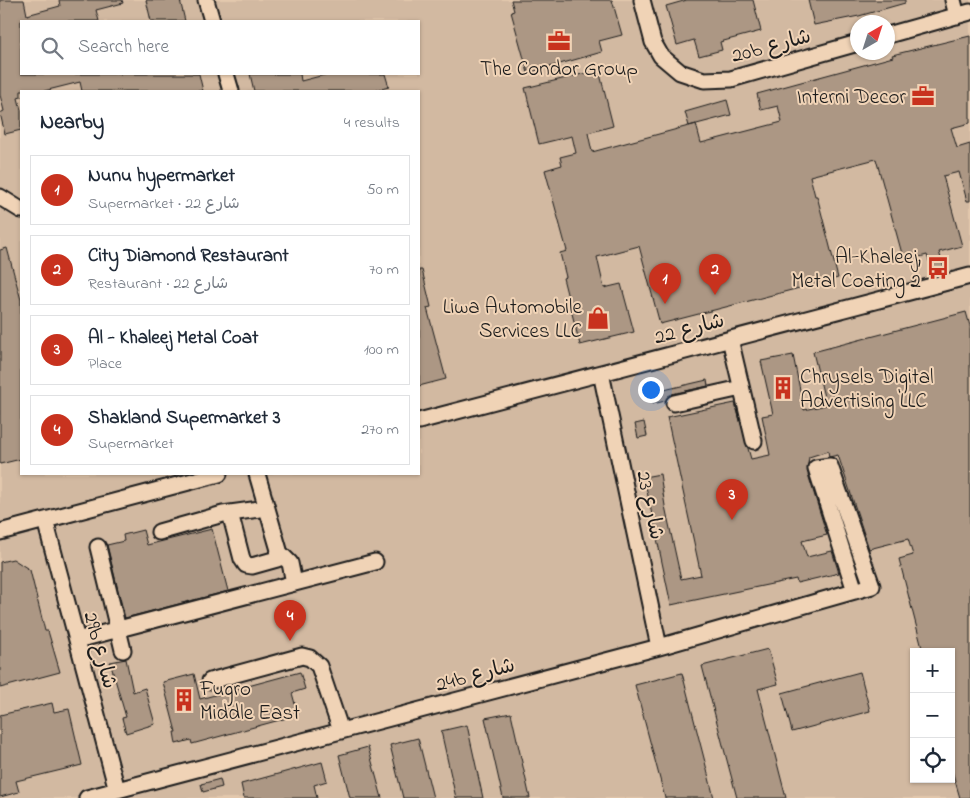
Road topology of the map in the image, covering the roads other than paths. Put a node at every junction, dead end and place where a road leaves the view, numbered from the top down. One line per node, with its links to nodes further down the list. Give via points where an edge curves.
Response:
1 (206, 0): 5 (street)
2 (642, 0): 7 (street, 20b شارع, via 656,50 673,68 696,78 730,79)
3 (953, 0): 4 (street)
4 (963, 14): 6 (street)
5 (212, 20)
6 (895, 33)
7 (850, 45)
8 (226, 75): 9 (street)
9 (231, 90)
10 (0, 198): 11 (street)
11 (20, 209)
12 (970, 276): 13 (street, شارع 22)
13 (730, 339): 14 (street, شارع 22); 15 (street)
14 (601, 373): 17 (street, شارع 22); 34 (street, شارع 23)
15 (741, 389): 16 (street); 18 (street)
16 (674, 403)
17 (420, 421)
18 (757, 440)
19 (210, 475): 21 (street)
20 (257, 475): 22 (street)
21 (191, 477): 24 (street)
22 (267, 508): 23 (street); 28 (street)
23 (230, 512): 26 (street); 28 (street, via 246,565 274,560)
24 (45, 520): 25 (street); 33 (street, 29b شارع)
25 (0, 532)
26 (159, 532)
27 (98, 547): 32 (street)
28 (280, 553): 30 (street, via 290,562)
29 (375, 562): 30 (street)
30 (294, 583): 32 (street)
31 (855, 591): 31 (street, 24b شارع, via 872,586 830,466 816,468); 34 (street, 24b شارع)
32 (118, 629): 33 (street); 35 (street)
33 (77, 640): 38 (street, 29b شارع)
34 (659, 647): 37 (street, 24b شارع)
35 (123, 650)
36 (210, 681): 37 (street, via 302,656 310,658 319,666)
37 (341, 731): 38 (street, 24b شارع)
38 (117, 790): 39 (street, 24b شارع)
39 (87, 798)

